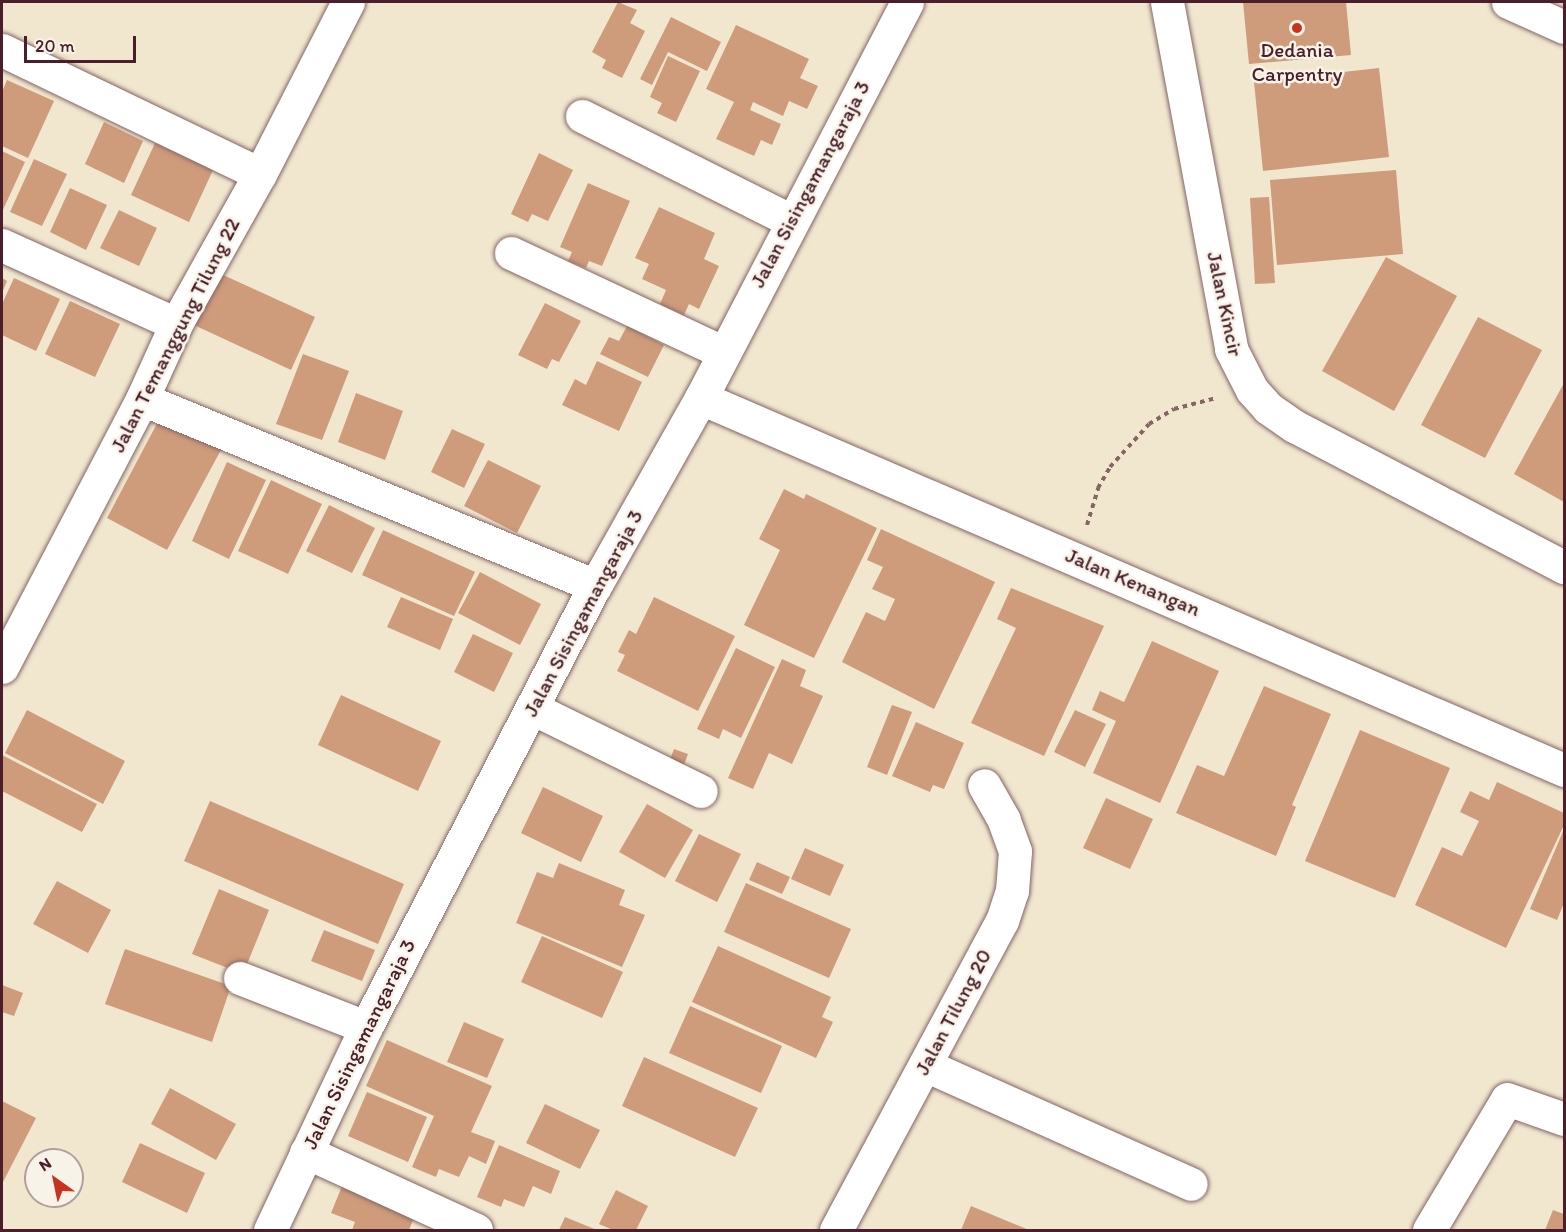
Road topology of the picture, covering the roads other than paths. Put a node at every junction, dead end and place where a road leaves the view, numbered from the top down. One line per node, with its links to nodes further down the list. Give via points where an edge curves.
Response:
1 (348, 2): 8 (street, Jalan Temanggung Tilung 22)
2 (907, 2): 9 (street, Jalan Sisingamangaraja 3)
3 (1167, 2): 16 (street, Jalan Kincir, via 1231,350 1252,390 1268,408 1294,426)
4 (1508, 2): 5 (street)
5 (1564, 27)
6 (2, 50): 8 (street)
7 (582, 116): 9 (street)
8 (260, 174): 12 (street, Jalan Temanggung Tilung 22)
9 (790, 220): 13 (street, Jalan Sisingamangaraja 3)
10 (2, 245): 12 (street)
11 (510, 253): 13 (street)
12 (176, 324): 15 (street, Jalan Temanggung Tilung 22)
13 (722, 352): 14 (street, Jalan Sisingamangaraja 3)
14 (701, 398): 17 (street, Jalan Sisingamangaraja 3); 20 (street, Jalan Kenangan)
15 (142, 399): 17 (street); 18 (street, Jalan Temanggung Tilung 22)
16 (1564, 567)
17 (595, 586): 19 (street, Jalan Sisingamangaraja 3)
18 (2, 667)
19 (532, 708): 22 (street); 24 (street, Jalan Sisingamangaraja 3)
20 (1564, 770)
21 (984, 785): 25 (street, Jalan Tilung 20, via 1004,820 1015,851 1012,891 1002,921)
22 (701, 791)
23 (240, 978): 24 (street)
24 (366, 1027): 27 (street, Jalan Sisingamangaraja 3)
25 (925, 1065): 28 (street); 31 (street, Jalan Tilung 20)
26 (1564, 1119): 32 (street, via 1507,1099)
27 (306, 1152): 29 (street, Jalan Sisingamangaraja 3); 30 (street)
28 (1191, 1184)
29 (270, 1230)
30 (476, 1230)
31 (836, 1230)
32 (1429, 1230)

